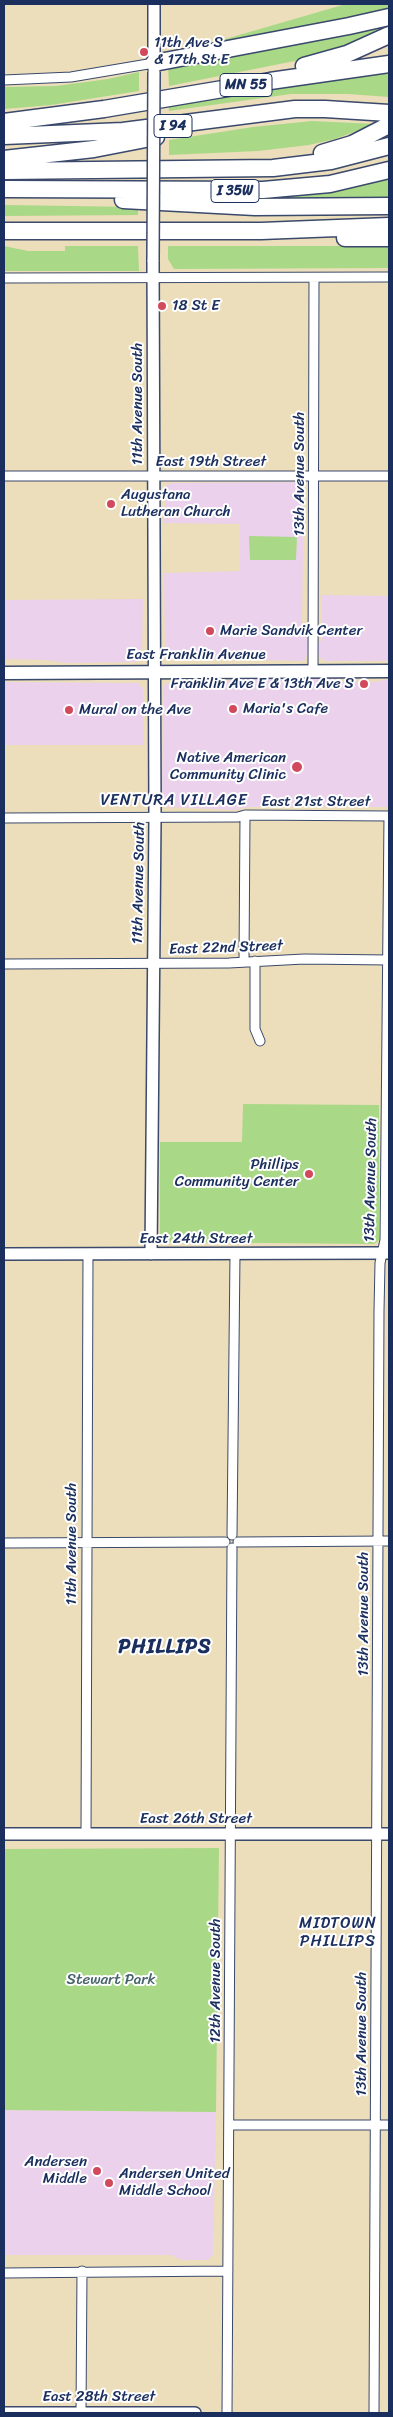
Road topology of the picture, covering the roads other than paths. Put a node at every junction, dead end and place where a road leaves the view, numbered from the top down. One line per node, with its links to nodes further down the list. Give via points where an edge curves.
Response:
1 (154, 4): 5 (street, 11th Avenue South)
2 (389, 17): 5 (highway)
3 (389, 35): 7 (highway, via 331,59)
4 (389, 64): 7 (highway, MN 55)
5 (154, 68): 6 (street); 27 (street, 11th Avenue South, bridge)
6 (4, 80)
7 (104, 109): 10 (highway, MN 55)
8 (341, 110): 9 (highway, I 94); 12 (highway, I 94, via 294,109 133,130); 14 (highway, via 262,117 94,149)
9 (389, 113)
10 (4, 122)
11 (389, 125): 15 (highway, via 352,144 322,154 282,161)
12 (4, 136)
13 (389, 146): 15 (highway, I 35W, via 313,164)
14 (4, 158)
15 (179, 170): 17 (highway, I 35W)
16 (389, 170): 18 (highway, I 35W, via 330,184 263,190)
17 (4, 171)
18 (80, 189): 19 (highway, I 35W); 20 (highway, via 124,200 222,206)
19 (4, 190)
20 (389, 206)
21 (389, 226): 22 (highway)
22 (261, 230): 23 (highway); 24 (highway, via 318,238)
23 (4, 231)
24 (389, 238)
25 (389, 277): 28 (street)
26 (4, 278): 27 (street)
27 (153, 278): 28 (street); 30 (street, 11th Avenue South)
28 (314, 278): 31 (street, 13th Avenue South)
29 (4, 476): 30 (street, East 19th Street)
30 (153, 476): 31 (street, East 19th Street); 35 (street, 11th Avenue South)
31 (314, 476): 32 (street, East 19th Street); 34 (street, 13th Avenue South)
32 (389, 476)
33 (389, 670): 34 (main road, East Franklin Avenue)
34 (313, 671): 35 (main road, East Franklin Avenue)
35 (154, 672): 36 (main road, East Franklin Avenue); 40 (street, 11th Avenue South)
36 (4, 673)
37 (245, 815): 38 (street, East 21st Street); 40 (street, East 21st Street); 42 (street)
38 (389, 816): 41 (street, 13th Avenue South)
39 (4, 818): 40 (street, East 21st Street)
40 (155, 818): 44 (street, 11th Avenue South)
41 (389, 960): 43 (street, East 22nd Street); 47 (street, 13th Avenue South)
42 (244, 961): 43 (street, East 22nd Street); 44 (street, East 22nd Street)
43 (255, 961): 46 (street, via 255,1029)
44 (152, 963): 45 (street, East 22nd Street); 51 (street, 11th Avenue South)
45 (4, 964)
46 (260, 1041)
47 (388, 1106): 48 (street, 13th Avenue South)
48 (386, 1253): 52 (street, East 24th Street); 53 (street, 13th Avenue South, via 380,1263)
49 (4, 1254): 50 (street, East 24th Street)
50 (88, 1254): 51 (street, East 24th Street); 57 (street, 11th Avenue South)
51 (151, 1254): 52 (street, East 24th Street)
52 (235, 1254): 55 (street, 12th Avenue South)
53 (378, 1540): 54 (street); 55 (street); 61 (street, 13th Avenue South)
54 (389, 1541)
55 (232, 1542): 57 (street); 58 (street, 12th Avenue South)
56 (4, 1543): 57 (street)
57 (87, 1543): 60 (street, 11th Avenue South)
58 (230, 1833): 60 (street, East 26th Street); 61 (street, East 26th Street); 62 (street, 12th Avenue South)
59 (4, 1834): 60 (street, East 26th Street)
60 (86, 1834)
61 (383, 1834): 63 (street, 13th Avenue South)
62 (229, 2125): 63 (street); 66 (street, 12th Avenue South)
63 (376, 2125): 64 (street); 72 (street, 13th Avenue South)
64 (389, 2125)
65 (82, 2271): 66 (street); 67 (street); 69 (street)
66 (228, 2271): 71 (street, 12th Avenue South)
67 (4, 2273)
68 (4, 2413): 69 (street, East 28th Street)
69 (81, 2413): 70 (street, East 28th Street)
70 (195, 2413)
71 (227, 2413)
72 (374, 2413)

